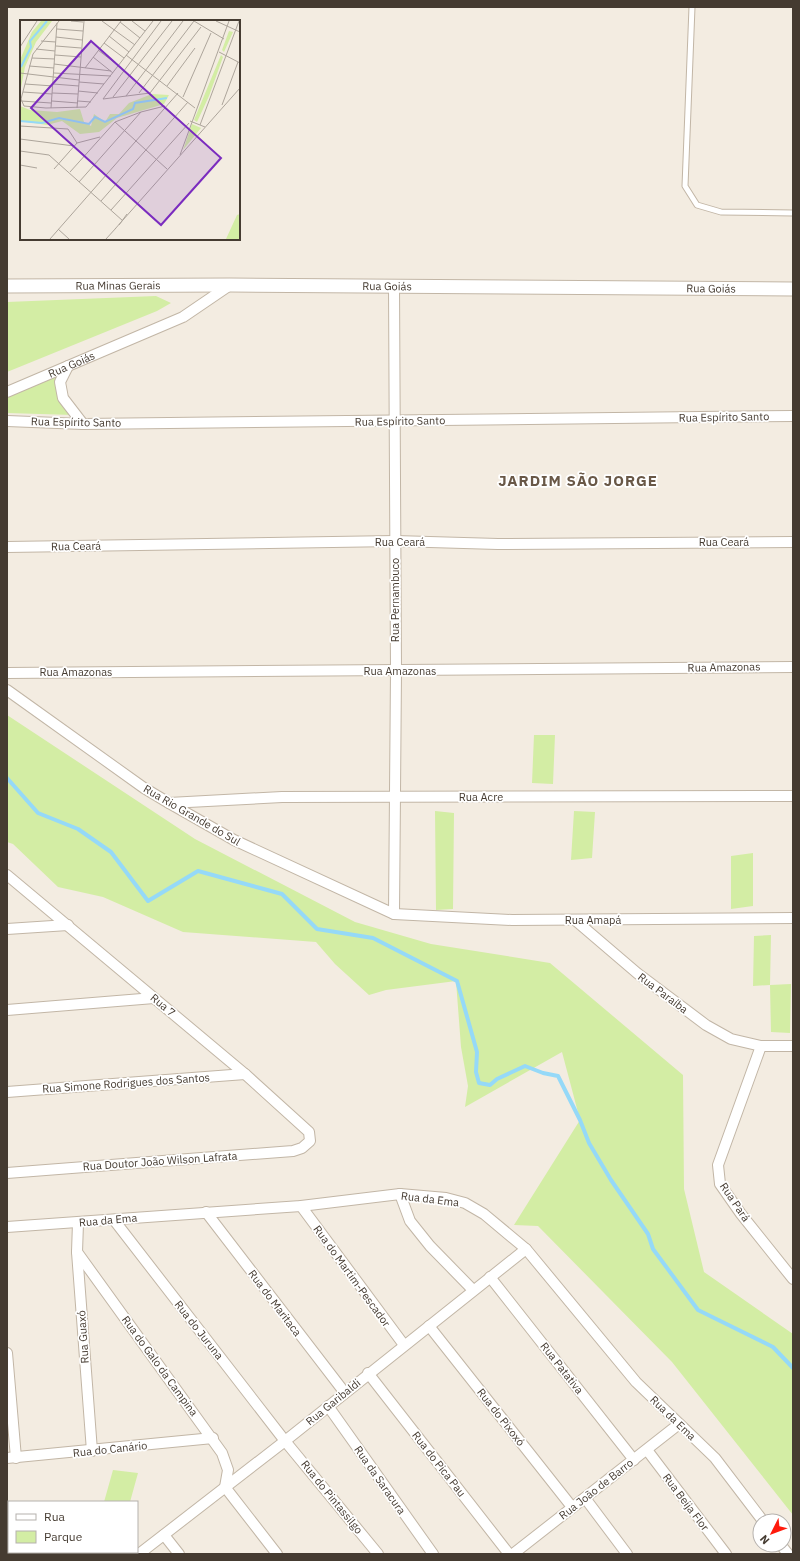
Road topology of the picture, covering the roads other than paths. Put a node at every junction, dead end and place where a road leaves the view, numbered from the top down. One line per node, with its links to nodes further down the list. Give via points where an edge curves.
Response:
1 (692, 7): 2 (lane, via 685,186 697,205 721,212)
2 (793, 213)
3 (230, 285): 4 (street, Rua Goiás); 5 (street, Rua Minas Gerais); 7 (street, Rua Goiás, via 183,317)
4 (394, 285): 6 (street, Rua Goiás); 11 (street, Rua Pernambuco)
5 (7, 286)
6 (793, 289)
7 (68, 366): 8 (street, Rua Goiás); 12 (street, via 60,382 63,398)
8 (7, 392)
9 (793, 416): 11 (street, Rua Espírito Santo)
10 (7, 421): 12 (street, Rua Espírito Santo)
11 (394, 421): 12 (street, Rua Espírito Santo); 13 (street, Rua Pernambuco)
12 (83, 424)
13 (395, 541): 14 (street, Rua Ceará, via 498,544); 15 (street, Rua Ceará); 17 (street, Rua Pernambuco)
14 (793, 542)
15 (7, 547)
16 (793, 667): 17 (street, Rua Amazonas)
17 (396, 671): 18 (street, Rua Amazonas); 21 (street, Rua Pernambuco)
18 (7, 673)
19 (7, 690): 22 (street, Rua Rio Grande do Sul)
20 (793, 796): 21 (street, Rua Acre)
21 (394, 798): 22 (street, Rua Acre, via 282,797); 24 (street, Rua Pernambuco)
22 (169, 803): 24 (street, Rua Rio Grande do Sul, via 234,840)
23 (7, 875): 27 (street, Rua 7)
24 (394, 914): 26 (street, Rua Amapá, via 512,920)
25 (793, 918): 26 (street, Rua Amapá)
26 (575, 920): 31 (street, Rua Paraíba, via 637,973 706,1025 731,1039)
27 (68, 925): 28 (street); 29 (street, Rua 7)
28 (7, 929)
29 (154, 998): 30 (street); 33 (street, Rua 7)
30 (7, 1010)
31 (761, 1046): 32 (street, Rua Paraíba); 46 (street, Rua Pará, via 718,1165 720,1184)
32 (793, 1046)
33 (246, 1074): 34 (street, Rua Simone Rodrigues dos Santos); 35 (street, Rua 7, via 309,1132)
34 (7, 1092)
35 (310, 1142): 36 (street, Rua Doutor João Wilson Lafrata, via 293,1151)
36 (7, 1173)
37 (400, 1194): 38 (street, Rua da Ema); 43 (street, Rua da Ema, via 446,1198 465,1203 484,1214); 47 (street, via 410,1222)
38 (301, 1206): 39 (street, Rua da Ema); 49 (street, Rua do Martim-Pescador)
39 (206, 1212): 40 (street, Rua da Ema); 52 (street, Rua do Maritaca)
40 (114, 1220): 41 (street, Rua da Ema); 56 (street, Rua do Juruna)
41 (78, 1223): 42 (street, Rua da Ema); 44 (street, Rua Guaxó)
42 (7, 1227)
43 (526, 1249): 45 (street, Rua Garibaldi); 54 (street, Rua da Ema, via 636,1382)
44 (77, 1252): 55 (street, Rua do Galo da Campina); 58 (street, Rua Guaxó)
45 (490, 1277): 47 (street, Rua Garibaldi); 60 (street, Rua Patativa)
46 (793, 1279)
47 (473, 1290): 48 (street, Rua Garibaldi)
48 (429, 1326): 49 (street, Rua Garibaldi); 63 (street, Rua do Pixoxó)
49 (404, 1345): 51 (street, Rua Garibaldi)
50 (7, 1353): 59 (street)
51 (368, 1374): 52 (street, Rua Garibaldi); 72 (street, Rua do Pica Pau)
52 (345, 1393): 53 (street, Rua Garibaldi)
53 (328, 1406): 56 (street, Rua Garibaldi); 71 (street, Rua da Saracura)
54 (679, 1424): 57 (street, Rua João de Barro); 64 (street, Rua da Ema, via 715,1458)
55 (213, 1438): 58 (street, Rua do Canário); 61 (street, Rua do Galo da Campina, via 228,1470)
56 (285, 1441): 61 (street, Rua Garibaldi); 70 (street, Rua do Pintassilgo)
57 (647, 1450): 60 (street, Rua João de Barro); 75 (street, Rua Beija Flor)
58 (92, 1451): 59 (street, Rua do Canário)
59 (12, 1458)
60 (634, 1460): 62 (street, Rua João de Barro)
61 (225, 1487): 65 (street, Rua Garibaldi); 69 (street)
62 (585, 1498): 63 (street, Rua João de Barro); 74 (street)
63 (572, 1507): 66 (street, Rua João de Barro)
64 (757, 1513)
65 (164, 1535): 67 (street, Rua Garibaldi); 68 (street)
66 (526, 1550): 73 (street, Rua João de Barro)
67 (139, 1554)
68 (179, 1554)
69 (277, 1554)
70 (378, 1554)
71 (433, 1554)
72 (509, 1554)
73 (513, 1554)
74 (627, 1554)
75 (726, 1554)

